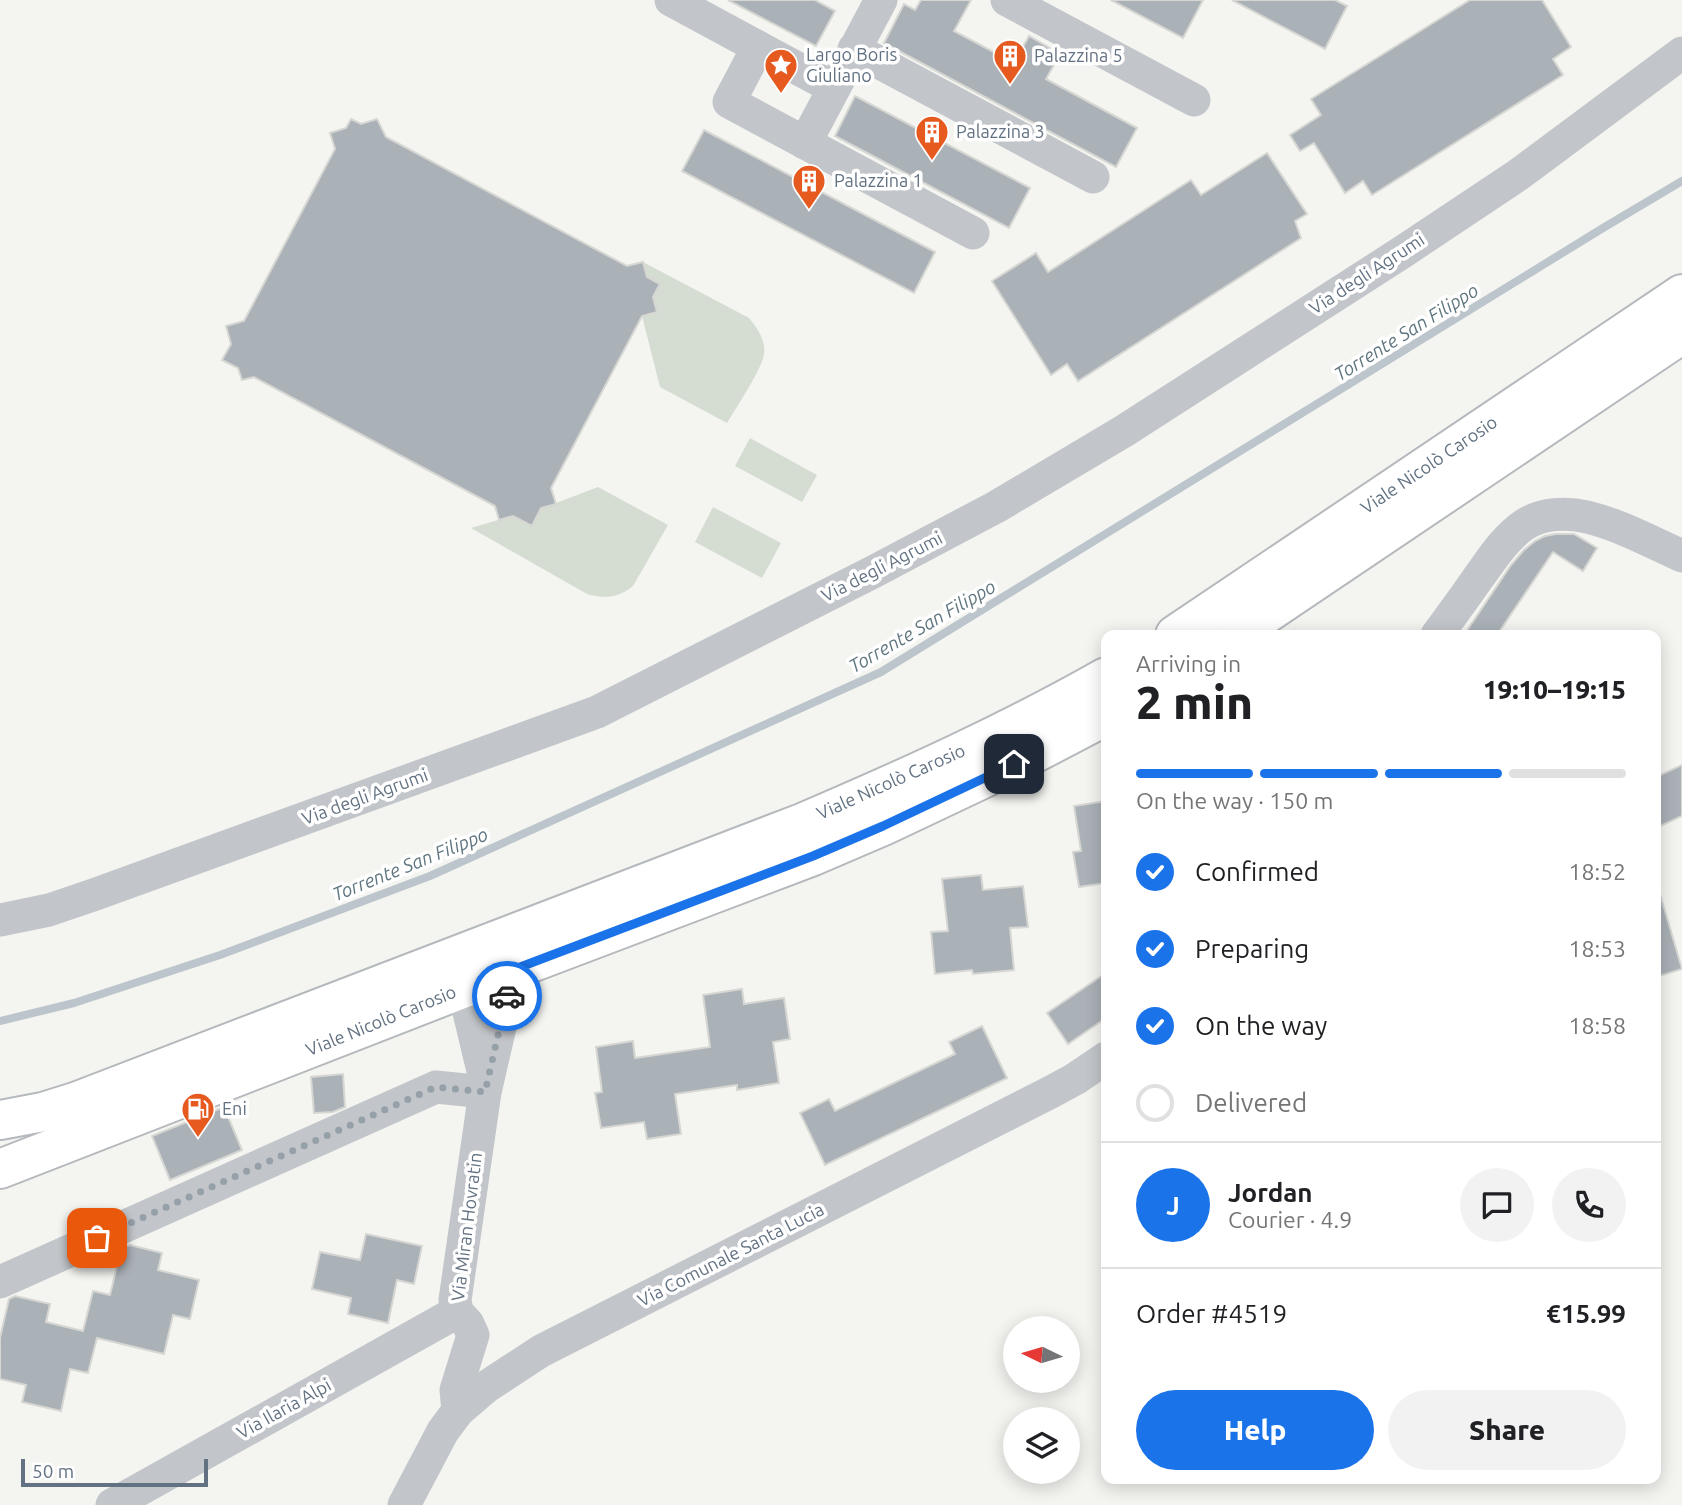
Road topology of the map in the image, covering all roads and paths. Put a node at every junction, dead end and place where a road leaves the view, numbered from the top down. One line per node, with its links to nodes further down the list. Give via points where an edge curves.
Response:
1 (671, 0): 4 (street)
2 (881, 0): 5 (street)
3 (1007, 0): 8 (street)
4 (758, 47): 7 (street); 9 (street, via 729,102)
5 (855, 49): 7 (street); 10 (street)
6 (1682, 53): 20 (street, Via degli Agrumi, via 1518,175 1404,251 1112,438 875,571 597,712 96,894)
7 (834, 88): 9 (street)
8 (1194, 100)
9 (805, 143): 11 (street)
10 (1093, 177)
11 (973, 233)
12 (1682, 294): 15 (main road, Viale Nicolò Carosio)
13 (1682, 334): 16 (main road, Viale Nicolò Carosio)
14 (1682, 556): 17 (street, via 1585,516 1542,516 1509,538)
15 (1182, 630)
16 (1242, 630)
17 (1441, 630)
18 (1101, 680): 22 (main road, Viale Nicolò Carosio, via 859,799)
19 (1101, 719): 21 (main road, Viale Nicolò Carosio, via 1014,764 813,856)
20 (0, 920)
21 (515, 969): 22 (main road, Viale Nicolò Carosio); 24 (street, Via Miran Hovratin)
22 (456, 973): 24 (street, Via Miran Hovratin); 25 (main road, Viale Nicolò Carosio, via 75,1102); 26 (main road, Viale Nicolò Carosio)
23 (1101, 1061): 29 (street, Via Comunale Santa Lucia, via 1051,1092 541,1351)
24 (486, 1085): 27 (street, via 436,1087); 28 (street, Via Miran Hovratin)
25 (0, 1121)
26 (0, 1168)
27 (0, 1282)
28 (457, 1312): 29 (street, Via Miran Hovratin, via 473,1335 456,1390); 30 (street, Via Ilaria Alpi)
29 (458, 1411): 31 (street, Via Comunale Santa Lucia, via 443,1430)
30 (112, 1505)
31 (404, 1505)

